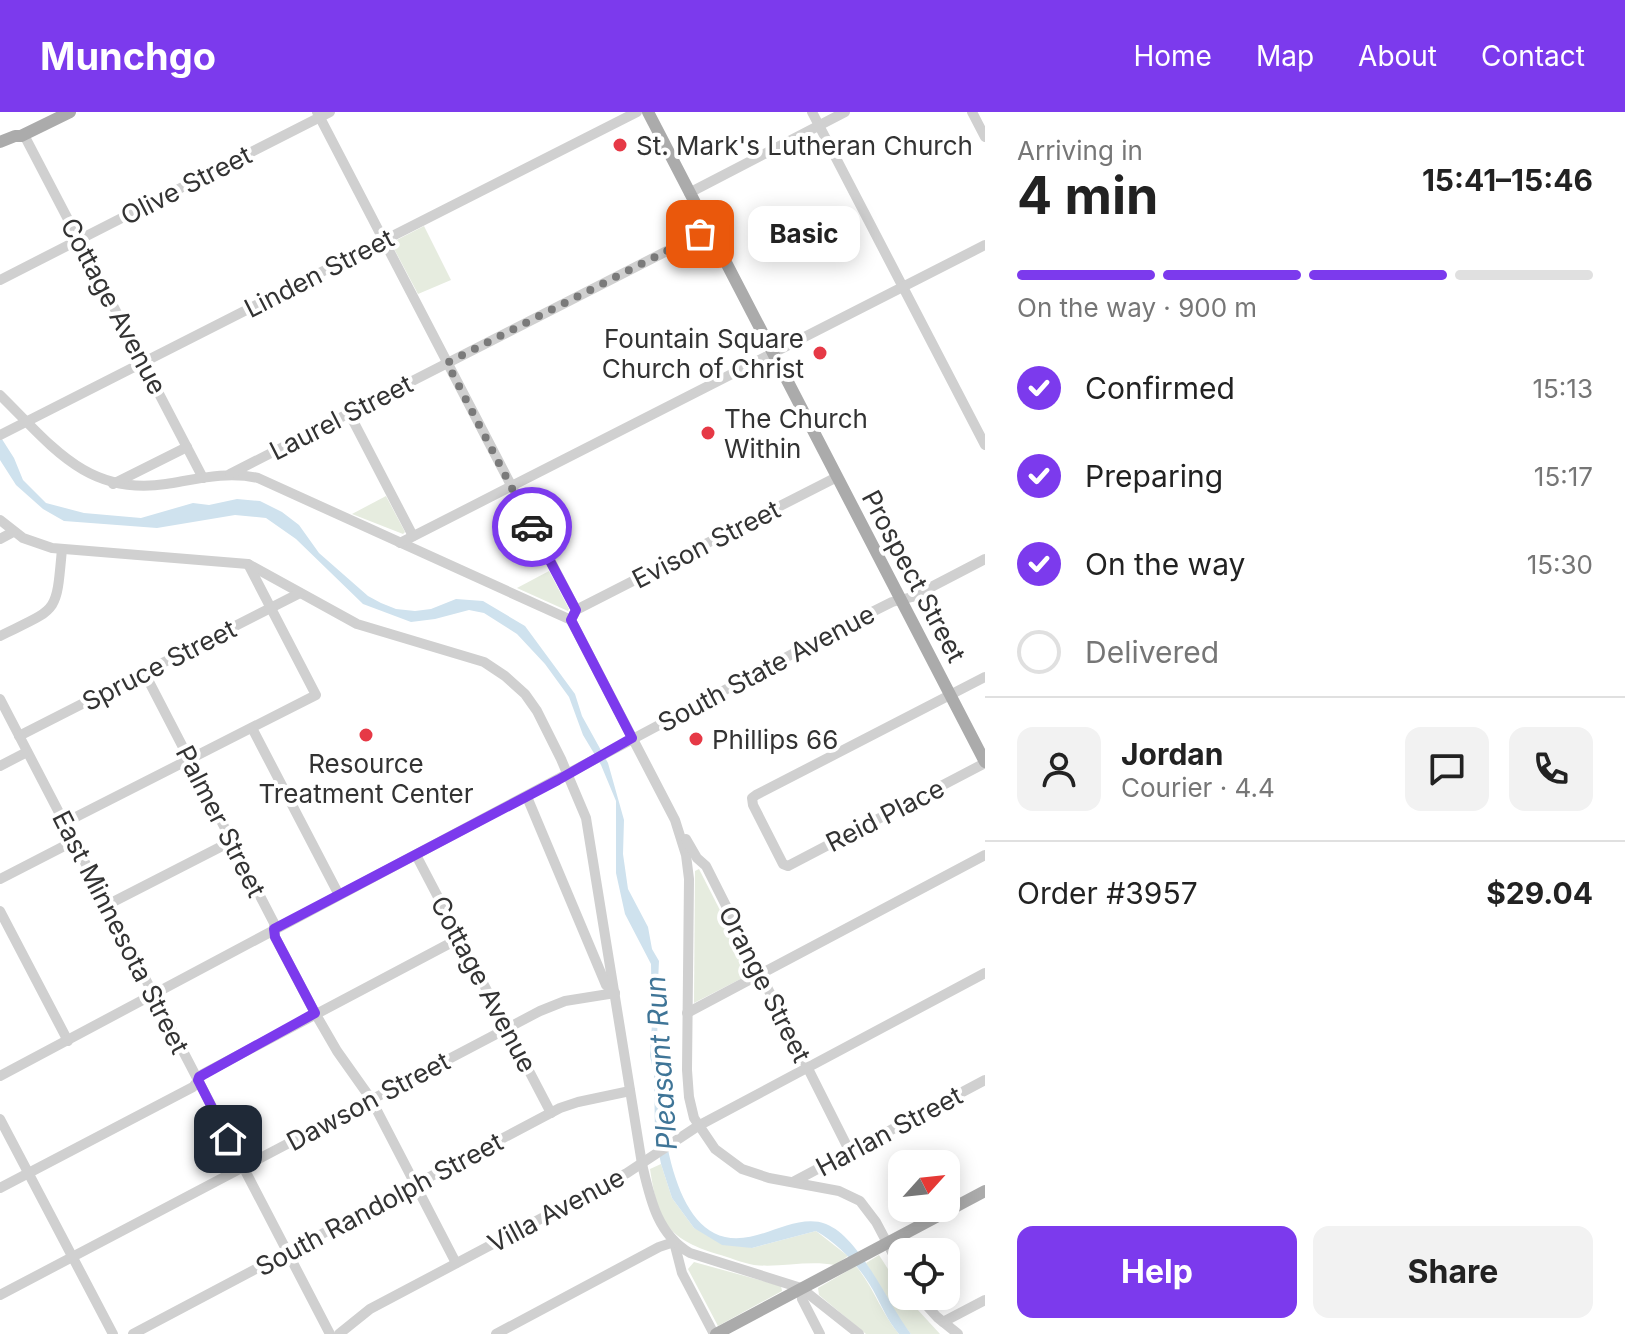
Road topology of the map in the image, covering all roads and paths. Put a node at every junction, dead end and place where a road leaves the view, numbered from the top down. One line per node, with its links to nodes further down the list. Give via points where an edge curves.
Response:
1 (70, 112): 9 (main road)
2 (637, 112): 16 (street, Linden Street)
3 (648, 112): 13 (main road, Prospect Street)
4 (812, 112): 8 (street)
5 (845, 112): 8 (street)
6 (972, 112): 10 (street)
7 (322, 114): 15 (street, Olive Street); 16 (street)
8 (819, 126): 13 (street); 19 (street)
9 (23, 135): 11 (main road); 12 (main road); 15 (street, Cottage Avenue)
10 (985, 137)
11 (0, 142)
12 (0, 151)
13 (689, 193): 14 (main road, Prospect Street)
14 (708, 230): 20 (main road, Prospect Street); 22 (street, Laurel Street)
15 (79, 240): 18 (street, Olive Street); 21 (street, Cottage Avenue)
16 (383, 240): 21 (street, Linden Street); 22 (street)
17 (985, 245): 19 (street)
18 (0, 280)
19 (903, 287): 20 (street); 27 (street)
20 (773, 354): 30 (main road, Prospect Street); 33 (street)
21 (143, 363): 25 (street, Linden Street); 28 (street, Cottage Avenue)
22 (447, 363): 24 (street, Laurel Street); 33 (street)
23 (0, 395): 25 (street)
24 (349, 413): 29 (street, Laurel Street); 36 (street)
25 (22, 424): 26 (street, Linden Street); 32 (street, via 82,470)
26 (0, 435)
27 (985, 445)
28 (187, 447): 31 (street, Cottage Avenue); 32 (street)
29 (230, 474): 31 (street); 38 (street, via 267,482)
30 (837, 477): 43 (main road, Prospect Street); 45 (street, Evison Street)
31 (203, 478): 32 (street, via 146,487)
32 (113, 484)
33 (511, 486): 36 (street); 45 (street)
34 (0, 520): 35 (street)
35 (13, 532): 37 (street); 39 (street)
36 (413, 536): 38 (street)
37 (0, 539)
38 (400, 543): 45 (street)
39 (62, 549): 41 (street); 46 (street, via 54,605)
40 (985, 559): 43 (street, South State Avenue)
41 (248, 564): 42 (street); 44 (street)
42 (300, 593): 44 (street, Spruce Street); 58 (street, via 357,624 475,659 500,672 537,711)
43 (901, 600): 49 (main road, Prospect Street); 53 (street, South State Avenue)
44 (270, 608): 47 (street, Spruce Street); 51 (street, via 316,695)
45 (573, 615): 53 (street)
46 (0, 636)
47 (144, 672): 52 (street, Spruce Street); 55 (street, Palmer Street)
48 (985, 677): 49 (street)
49 (951, 694): 56 (main road, Prospect Street); 56 (street, Reid Place, via 756,795 752,803 785,865)
50 (0, 699): 52 (street, East Minnesota Street)
51 (252, 728): 55 (street); 67 (street)
52 (19, 736): 54 (street, East Minnesota Street)
53 (632, 738): 58 (street, South State Avenue); 60 (street)
54 (27, 752): 57 (street); 61 (street, East Minnesota Street)
55 (189, 759): 61 (street); 63 (street, Palmer Street)
56 (985, 763)
57 (0, 766)
58 (568, 774): 59 (street, South State Avenue); 74 (street, via 589,831)
59 (527, 797): 64 (street, South State Avenue); 74 (street, via 606,985)
60 (675, 820): 73 (street, Orange Street, via 706,866); 77 (street, via 689,879)
61 (64, 823): 62 (street, East Minnesota Street)
62 (74, 841): 66 (street); 68 (street, East Minnesota Street)
63 (232, 841): 68 (street); 70 (street, Palmer Street)
64 (416, 855): 67 (street, South State Avenue); 71 (street, Cottage Avenue)
65 (985, 855): 73 (street)
66 (0, 879)
67 (339, 895): 70 (street, South State Avenue)
68 (107, 905): 75 (street, East Minnesota Street)
69 (0, 911): 79 (street)
70 (274, 929): 75 (street, South State Avenue); 76 (street, Palmer Street)
71 (460, 938): 76 (street); 78 (street, Cottage Avenue)
72 (985, 973): 80 (street, Villa Avenue)
73 (761, 974): 77 (street); 80 (street, Orange Street)
74 (615, 993): 78 (street, Dawson Street, via 557,1004); 84 (street)
75 (154, 995): 79 (street, South State Avenue); 82 (street, East Minnesota Street)
76 (315, 1013): 82 (street); 85 (street, Palmer Street)
77 (687, 1013): 88 (street, via 687,1089)
78 (507, 1028): 85 (street, Dawson Street); 86 (street, Cottage Avenue)
79 (68, 1041): 81 (street, South State Avenue)
80 (808, 1067): 88 (street, Villa Avenue); 89 (street, Orange Street)
81 (0, 1076)
82 (198, 1080): 91 (street, East Minnesota Street); 92 (street)
83 (985, 1080): 89 (street, Harlan Street)
84 (630, 1091): 86 (street, South Randolph Street); 90 (street)
85 (371, 1099): 91 (street, Dawson Street); 94 (street, Palmer Street)
86 (551, 1113): 94 (street, South Randolph Street)
87 (0, 1119): 92 (street)
88 (698, 1126): 90 (street, Villa Avenue); 93 (street, via 735,1165)
89 (850, 1152): 93 (street, Harlan Street)
90 (645, 1161): 97 (street, via 656,1214); 102 (street, Villa Avenue)
91 (243, 1167): 99 (street, East Minnesota Street); 101 (street, Dawson Street)
92 (29, 1173): 95 (street); 101 (street)
93 (793, 1182): 98 (street, via 856,1199 868,1210)
94 (416, 1185): 99 (street, South Randolph Street); 102 (street, Palmer Street)
95 (0, 1188)
96 (985, 1191): 98 (main road)
97 (674, 1242): 103 (street, via 695,1255); 112 (street); 113 (street, via 679,1264)
98 (882, 1246): 100 (street); 103 (main road)
99 (287, 1253): 109 (street, South Randolph Street); 110 (street, East Minnesota Street)
100 (888, 1254)
101 (72, 1257): 104 (street, Dawson Street); 108 (street)
102 (456, 1263): 111 (street, Villa Avenue, via 370,1309)
103 (801, 1288): 113 (main road); 114 (street); 115 (street)
104 (0, 1295)
105 (985, 1300): 107 (street)
106 (931, 1310): 107 (street)
107 (943, 1322): 116 (street)
108 (113, 1334)
109 (133, 1334)
110 (330, 1334)
111 (339, 1334)
112 (496, 1334)
113 (715, 1334)
114 (820, 1334)
115 (859, 1334)
116 (958, 1334)

